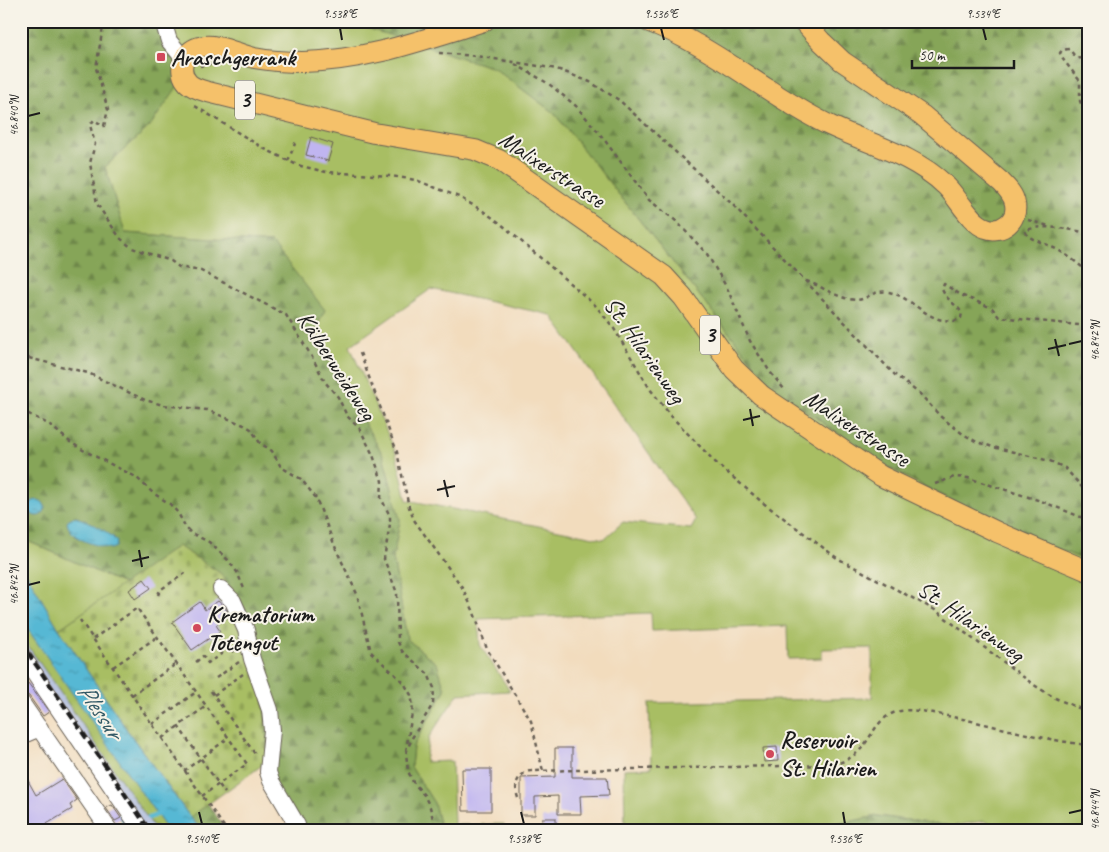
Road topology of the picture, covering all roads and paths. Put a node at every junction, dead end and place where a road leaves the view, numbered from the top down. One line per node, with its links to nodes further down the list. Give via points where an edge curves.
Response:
1 (104, 21): 58 (path, Kälberweideweg, via 96,68 108,110 104,126 94,120 90,125 95,144 90,163 101,212 120,238 132,248 171,261 179,268 201,271 286,315 325,382 338,396 347,416 360,429 376,462 382,481 381,498 390,516 384,559 397,593 398,642 402,651 428,674 434,688 433,704)
2 (162, 21): 8 (street, via 169,41)
3 (363, 21): 7 (path, via 414,31)
4 (484, 21): 7 (main road, 3)
5 (647, 21): 15 (main road, via 707,50 815,118 917,164 944,184 981,226 997,229 1007,225)
6 (803, 21): 15 (main road, via 842,61 922,115 1001,182 1015,204)
7 (428, 46): 8 (main road, 3, via 319,61 264,60 204,46 192,50); 9 (path)
8 (184, 59): 25 (main road, Malixerstrasse / 3, via 184,77 199,90 374,133 475,150 499,160 664,276 683,297 734,369 756,391 865,467)
9 (514, 63): 19 (path, via 557,69 605,90 619,100 732,204); 23 (path, via 549,84 576,106 644,194 676,221 707,254 727,288 750,341)
10 (1088, 63): 12 (path, via 1069,49 1062,50 1060,54 1080,81 1080,101)
11 (189, 103): 14 (path, St. Hilarienweg)
12 (1088, 123)
13 (296, 141): 14 (path)
14 (288, 161): 50 (path, St. Hilarienweg, via 326,172 416,180 459,196 483,211 595,305 613,326 645,382 671,416 716,462 762,502 836,558 935,610 1034,685)
15 (1014, 216): 16 (path)
16 (1053, 227): 17 (path); 18 (path, via 1025,232 1061,250)
17 (1088, 233)
18 (1088, 272)
19 (804, 281): 20 (path, via 856,300 880,291 891,293 937,319 955,321 961,318 962,313 945,297 944,284 992,308 999,317); 26 (path, via 895,376 920,394 952,427 977,442 1065,468)
20 (1088, 326)
21 (360, 353): 62 (path, via 397,452 408,507 462,587 487,649 531,721)
22 (21, 356): 58 (path, via 88,374 152,402 207,410 244,425 272,451 281,467 312,491 357,594 371,652 404,683 411,695 413,706)
23 (785, 390)
24 (21, 410): 31 (path, via 50,425 83,450 136,477 170,504 191,533 209,542 228,560)
25 (913, 493): 27 (path, via 947,479 968,478); 28 (main road, Malixerstrasse / 3)
26 (1088, 494)
27 (1088, 520)
28 (1088, 571)
29 (187, 572): 32 (path, via 160,590)
30 (220, 589): 60 (street, via 233,602 242,621 270,710 272,730)
31 (246, 593)
32 (158, 595)
33 (80, 620): 35 (path)
34 (157, 637): 35 (path, via 137,608); 39 (path); 41 (path)
35 (93, 639): 41 (path)
36 (21, 654): 68 (street)
37 (240, 661): 38 (path, via 231,647 208,663 204,656); 40 (path); 43 (path)
38 (196, 662)
39 (176, 664): 45 (path); 46 (path)
40 (244, 666)
41 (113, 667): 46 (path)
42 (247, 671): 47 (path)
43 (216, 678)
44 (211, 691): 47 (path)
45 (196, 692): 49 (path); 51 (path)
46 (132, 695): 51 (path)
47 (214, 695): 60 (path, via 263,765)
48 (21, 702): 53 (street)
49 (206, 706): 52 (path); 56 (path)
50 (1088, 712)
51 (152, 724): 55 (path)
52 (178, 726): 55 (path); 59 (path)
53 (40, 728): 54 (street); 67 (street)
54 (21, 736)
55 (162, 738): 61 (path)
56 (228, 738): 59 (path); 63 (path, via 247,764)
57 (1088, 745): 62 (path, via 939,714 903,711 887,716 860,750 833,764)
58 (406, 753): 71 (path, via 408,771 430,807)
59 (201, 758): 61 (path); 63 (path)
60 (268, 766): 70 (street, via 271,781 294,818)
61 (184, 771): 65 (path)
62 (543, 771): 66 (path, via 522,775 516,786)
63 (219, 784): 64 (path); 65 (path)
64 (225, 793)
65 (202, 796): 69 (path)
66 (518, 798)
67 (110, 831)
68 (142, 831)
69 (228, 831)
70 (298, 831)
71 (436, 831)

